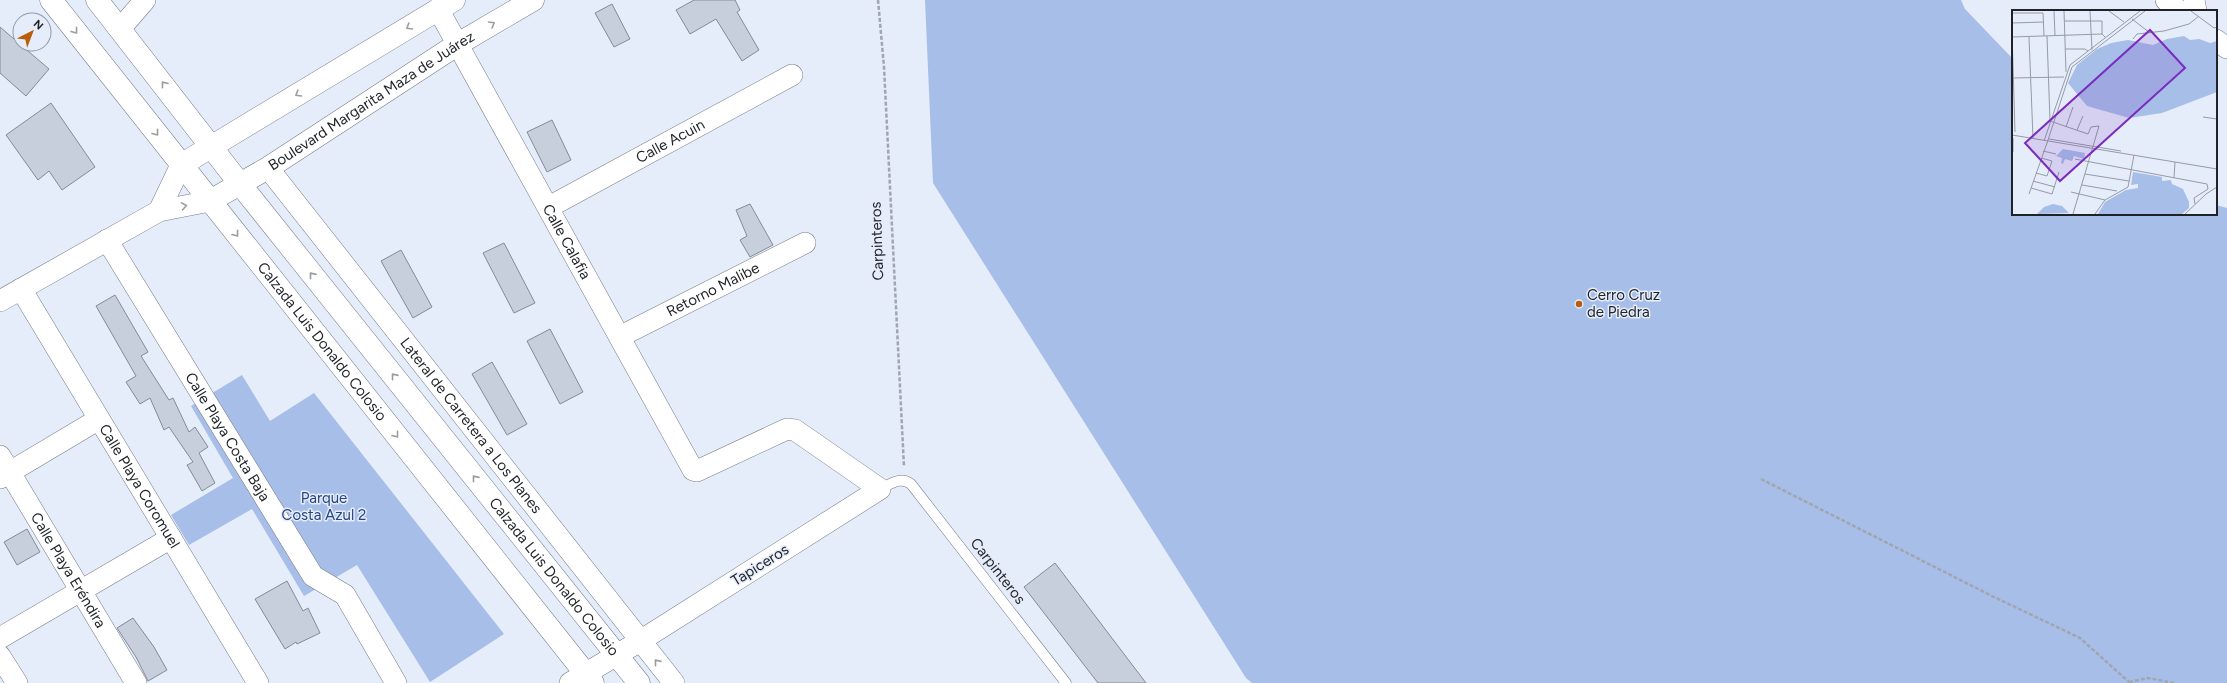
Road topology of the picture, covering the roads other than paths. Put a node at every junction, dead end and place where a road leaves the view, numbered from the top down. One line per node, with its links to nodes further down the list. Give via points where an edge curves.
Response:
1 (51, 0): 16 (main road, Calzada Luis Donaldo Colosio, one-way to 16)
2 (97, 0): 10 (main road, Calzada Luis Donaldo Colosio)
3 (145, 0): 10 (street)
4 (533, 0): 12 (main road, Boulevard Margarita Maza de Juárez, one-way to 4)
5 (2166, 0): 8 (street)
6 (2194, 0): 9 (street)
7 (446, 3): 12 (street, Calle Calafia); 15 (main road, one-way to 15)
8 (2178, 10)
9 (2196, 10)
10 (120, 29): 15 (main road, Calzada Luis Donaldo Colosio, one-way to 10)
11 (2217, 41): 13 (street)
12 (458, 44): 17 (main road, Boulevard Margarita Maza de Juárez); 20 (street, Calle Calafia)
13 (2227, 48)
14 (792, 75): 20 (street, Calle Acuin)
15 (212, 146): 16 (main road); 18 (main road, Calzada Luis Donaldo Colosio)
16 (181, 165): 19 (main road, Calzada Luis Donaldo Colosio); 21 (street)
17 (268, 168): 18 (main road, Boulevard Margarita Maza de Juárez); 33 (street, Lateral de Carretera a Los Planes)
18 (240, 184): 19 (main road, Boulevard Margarita Maza de Juárez); 34 (main road, Calzada Luis Donaldo Colosio, one-way to 18)
19 (210, 202): 21 (street, one-way to 19); 36 (main road, Calzada Luis Donaldo Colosio, one-way to 36)
20 (549, 207): 26 (street, Calle Calafia)
21 (159, 211): 22 (street)
22 (107, 240): 24 (street); 40 (street, Calle Playa Costa Baja, via 313,576 345,594)
23 (805, 243): 26 (street, Retorno Malibe)
24 (22, 289): 25 (street); 27 (street, Calle Playa Coromuel)
25 (0, 301)
26 (621, 336): 29 (street, Calle Calafia, via 692,468 697,471 787,429 795,430)
27 (99, 418): 28 (street); 30 (street, Calle Playa Coromuel)
28 (3, 469): 31 (street, Calle Playa Eréndira)
29 (880, 489): 33 (street, Tapiceros); 43 (lane, Carpinteros, via 900,480 911,484)
30 (170, 538): 31 (street); 39 (street, Calle Playa Coromuel)
31 (81, 591): 32 (street); 38 (street, Calle Playa Eréndira)
32 (0, 638)
33 (640, 641): 34 (street, Tapiceros); 42 (street, Lateral de Carretera a Los Planes, one-way to 33)
34 (616, 655): 36 (street, Tapiceros); 41 (main road, Calzada Luis Donaldo Colosio)
35 (0, 656): 37 (street)
36 (583, 680)
37 (17, 683)
38 (136, 683)
39 (258, 683)
40 (396, 683)
41 (639, 683)
42 (674, 683)
43 (1066, 683)

